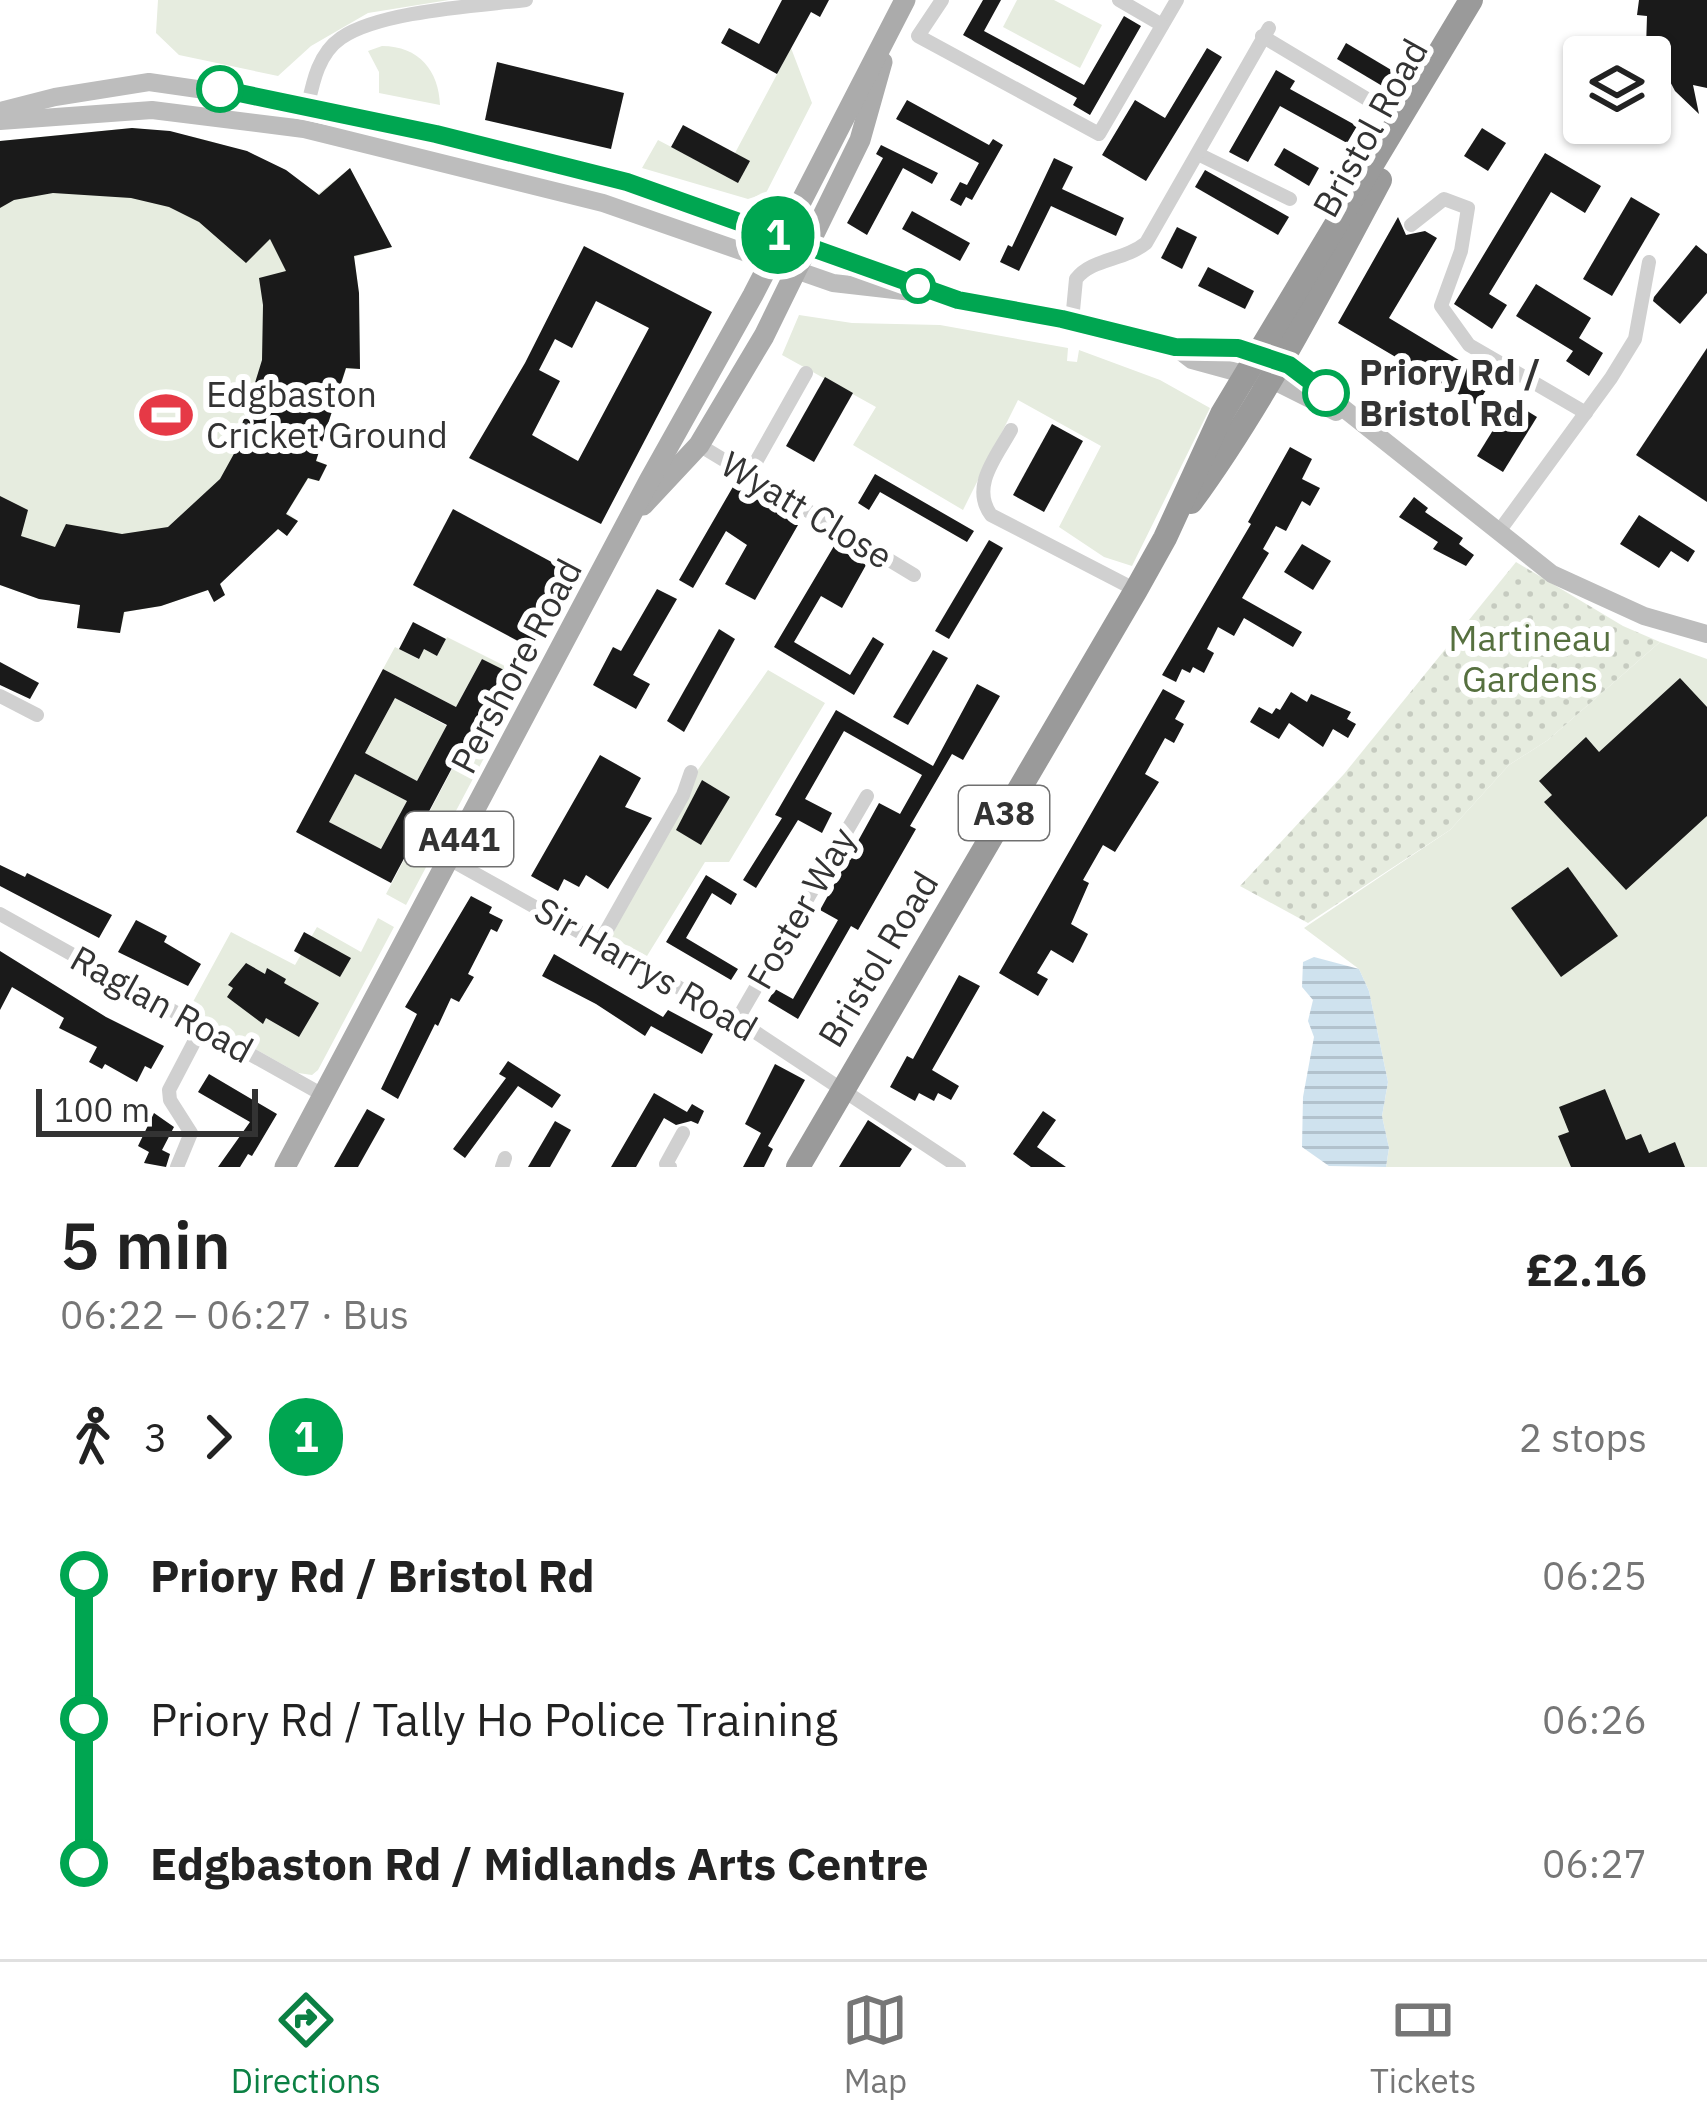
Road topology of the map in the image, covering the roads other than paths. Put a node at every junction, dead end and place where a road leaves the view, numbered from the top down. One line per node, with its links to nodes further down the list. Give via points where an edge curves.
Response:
1 (526, 0): 8 (street)
2 (905, 0): 10 (main road, Pershore Road / A441)
3 (942, 0): 9 (street, via 918,36 1099,134)
4 (1119, 0): 9 (street)
5 (1178, 0): 9 (street)
6 (1471, 0): 30 (highway, Bristol Road / A38)
7 (1488, 0): 30 (highway, Bristol Road / A38)
8 (473, 3): 13 (street, via 338,40 315,72)
9 (1162, 25)
10 (891, 26): 23 (main road, Pershore Road / A441); 24 (main road, Pershore Road / A441, via 860,140)
11 (149, 82): 13 (main road); 14 (main road); 15 (main road)
12 (1367, 99): 19 (street, via 1266,32)
13 (308, 105): 17 (main road); 18 (main road)
14 (152, 110): 16 (main road); 17 (main road)
15 (0, 111)
16 (0, 121)
17 (304, 129): 20 (main road)
18 (460, 140): 20 (main road); 23 (main road, via 627,182)
19 (1200, 155): 21 (street); 29 (street, via 1146,243 1082,270)
20 (456, 166): 25 (main road, via 603,203)
21 (1290, 200)
22 (1412, 225): 32 (street, via 1444,199 1468,208 1441,306 1468,345)
23 (782, 236): 24 (main road); 25 (main road, Pershore Road / A441)
24 (808, 245): 27 (main road, Pershore Road / A441); 28 (main road)
25 (771, 259): 27 (main road); 36 (main road, Pershore Road / A441)
26 (1649, 262): 32 (street, via 1635,339)
27 (797, 270): 28 (main road, via 833,283); 34 (main road, Pershore Road / A441)
28 (945, 296): 29 (main road)
29 (1072, 321): 30 (main road, via 1175,347 1238,348)
30 (1263, 368): 37 (main road, via 1361,424); 39 (highway, Bristol Road / A38, via 1199,460)
31 (806, 373): 35 (street)
32 (1586, 413): 37 (street)
33 (1011, 430): 39 (street, via 984,480 982,498 992,514)
34 (699, 445): 35 (street, Wyatt Close); 36 (main road, Pershore Road / A441)
35 (748, 476): 38 (street, Wyatt Close)
36 (635, 512): 45 (main road, Pershore Road / A441)
37 (1500, 530): 40 (main road, via 1552,574 1603,600)
38 (914, 575)
39 (1136, 590): 50 (highway, Bristol Road / A38)
40 (1707, 634)
41 (0, 697): 42 (street)
42 (37, 716)
43 (691, 772): 47 (street)
44 (867, 796): 48 (street, Foster Way)
45 (449, 859): 47 (street, Sir Harrys Road); 51 (main road, Pershore Road / A441)
46 (0, 914): 49 (street, Raglan Road)
47 (600, 942): 48 (street, Sir Harrys Road)
48 (737, 1020): 50 (street, Sir Harrys Road)
49 (202, 1027): 51 (street, Raglan Road); 53 (street, via 169,1090 191,1133)
50 (835, 1082): 56 (highway, Bristol Road / A38); 57 (street, Sir Harrys Road)
51 (323, 1095): 54 (main road, Pershore Road / A441)
52 (683, 1133): 55 (street)
53 (177, 1167)
54 (285, 1167)
55 (670, 1167)
56 (798, 1167)
57 (959, 1167)

